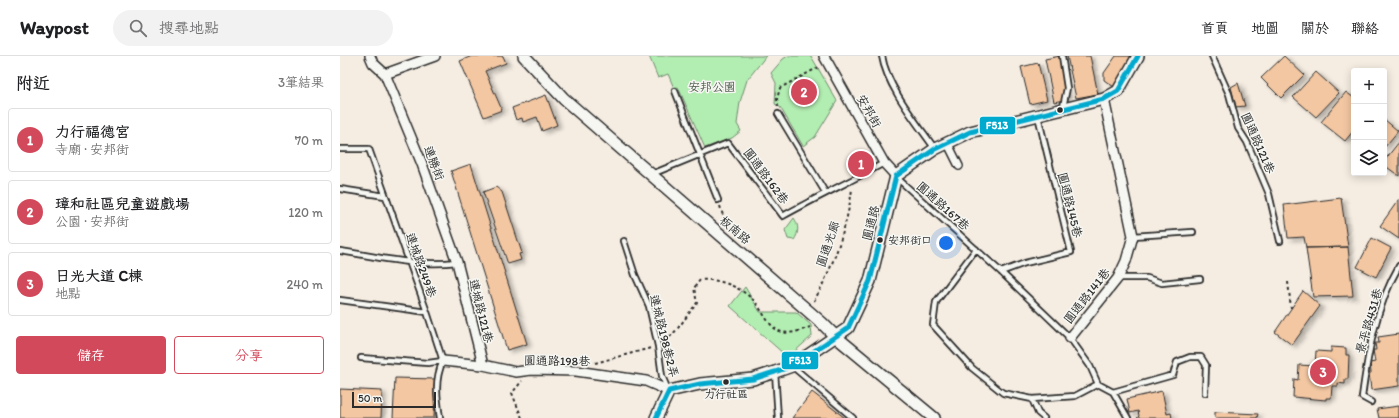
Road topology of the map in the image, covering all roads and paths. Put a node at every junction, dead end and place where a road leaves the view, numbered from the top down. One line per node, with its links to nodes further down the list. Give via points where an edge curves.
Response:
1 (370, 56): 9 (street, 連勝街, via 373,64)
2 (435, 56): 9 (street)
3 (524, 56): 21 (street, 板南路, via 564,99)
4 (882, 56): 17 (lane, via 883,64 905,107)
5 (1062, 56): 12 (lane, via 1067,88)
6 (1138, 56): 11 (street, via 1118,91)
7 (1212, 56): 30 (lane, 圓通路121巷, via 1229,94 1238,128 1247,142 1268,194)
8 (826, 59): 13 (path, via 780,88 777,99); 19 (street, 安邦街)
9 (386, 74): 35 (street, 連勝街)
10 (675, 91): 18 (lane)
11 (1104, 99): 12 (street); 29 (street, 圓通路141巷)
12 (1063, 110): 14 (street)
13 (778, 114): 25 (lane)
14 (1038, 116): 15 (street, via 970,132); 38 (lane, 圓通路145巷, via 1071,252 1025,263)
15 (947, 142): 17 (street); 20 (street)
16 (340, 149): 26 (lane, 連城路249巷, via 369,149)
17 (935, 149): 22 (street)
18 (702, 155): 21 (lane, 圓通路162巷); 25 (lane, 圓通路162巷, via 728,143 783,216); 27 (lane)
19 (884, 162): 22 (street, 安邦街); 23 (lane, 圓通路162巷)
20 (959, 166)
21 (650, 175): 32 (street, 板南路)
22 (896, 176): 33 (lane, 圓通路167巷); 47 (street, 圓通路, via 870,281 848,328)
23 (854, 180): 25 (lane, 圓通路162巷); 44 (path, 圓通光廊, via 850,209 840,241 824,282)
24 (340, 189): 26 (lane)
25 (825, 192)
26 (385, 196): 36 (lane, 連城路249巷)
27 (718, 200): 32 (path)
28 (1193, 232): 29 (lane)
29 (1133, 236): 39 (street, 圓通路141巷)
30 (1280, 240)
31 (624, 241): 49 (lane, 連城路198巷2弄, via 649,306)
32 (732, 243): 44 (street, 板南路)
33 (976, 250): 38 (lane, 圓通路167巷); 61 (lane, via 936,302 933,325 972,368 1003,393)
34 (340, 251): 36 (lane)
35 (457, 262): 36 (lane, via 435,265); 52 (street, 連城路121巷)
36 (409, 263): 45 (lane, 連城路249巷)
37 (1399, 266): 62 (lane, 景平路431巷, via 1391,280 1371,341 1362,397)
38 (1001, 272): 48 (lane, 圓通路167巷)
39 (1118, 278): 40 (lane, via 1147,278 1162,283); 48 (street, 圓通路141巷)
40 (1200, 279)
41 (1288, 282): 43 (path)
42 (340, 300): 45 (lane)
43 (1291, 308)
44 (808, 311): 46 (street, 板南路)
45 (427, 312): 51 (lane, 連城路249巷)
46 (822, 323): 47 (street, 板南路); 49 (path, via 795,332 778,330 744,292 718,281 700,280 694,288 696,303 681,326)
47 (835, 336): 53 (street, 圓通路); 68 (street, 板南路)
48 (1070, 338): 57 (lane, 圓通路141巷, via 1090,366)
49 (658, 346): 55 (path, via 611,358); 58 (lane, 連城路198巷2弄, via 662,376)
50 (361, 358): 51 (lane, via 428,363)
51 (443, 361): 52 (street, 圓通路198巷); 63 (lane, via 437,373)
52 (482, 365): 54 (street, 圓通路198巷, via 516,372)
53 (792, 366): 56 (street, 圓通路); 67 (lane)
54 (531, 370): 55 (street, 圓通路198巷); 64 (path, via 512,393)
55 (576, 371): 58 (street, 圓通路198巷, via 646,381)
56 (775, 372): 58 (street, 圓通路, via 753,379 700,384); 66 (lane)
57 (1098, 384): 59 (lane); 61 (lane, via 1075,396)
58 (669, 391): 65 (street)
59 (1113, 392): 60 (lane, via 1173,375 1177,362 1201,357 1206,365); 70 (lane)
60 (1205, 393)
61 (1032, 399): 69 (lane, via 1038,413)
62 (1371, 402)
63 (440, 418)
64 (522, 418)
65 (656, 418)
66 (778, 418)
67 (853, 418)
68 (934, 418)
69 (1044, 418)
70 (1127, 418)

